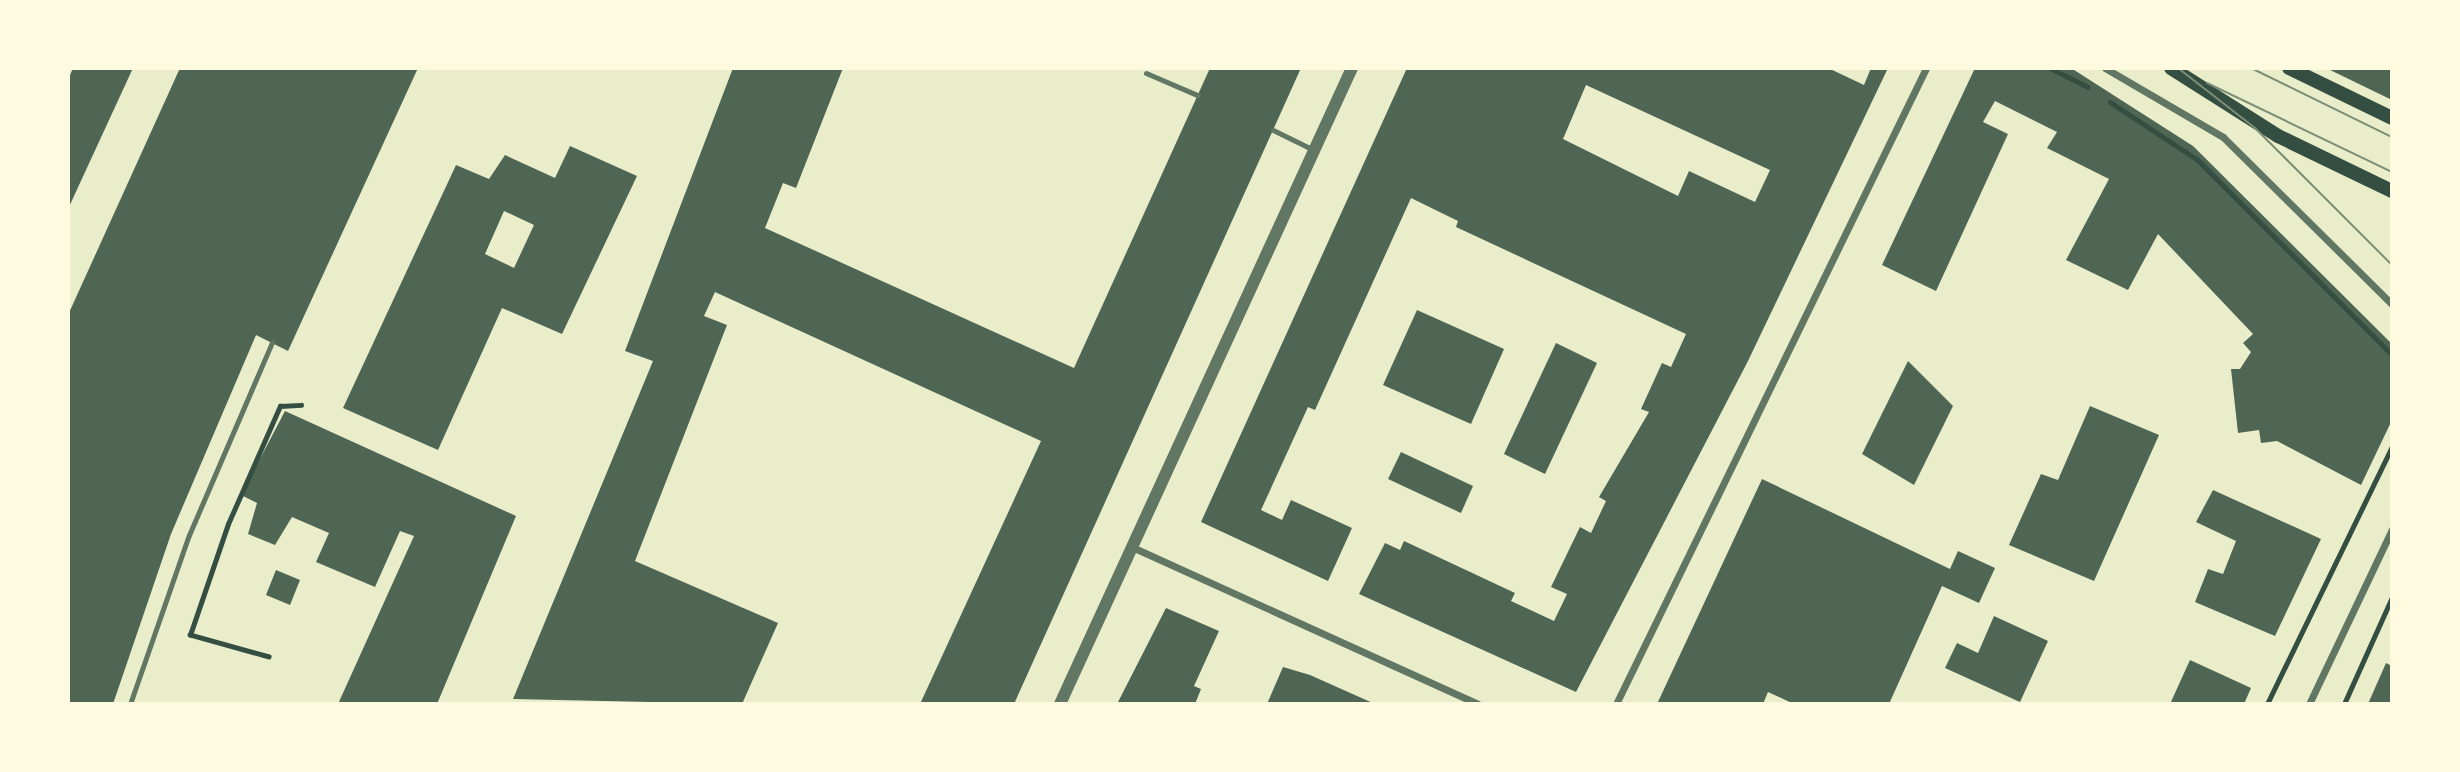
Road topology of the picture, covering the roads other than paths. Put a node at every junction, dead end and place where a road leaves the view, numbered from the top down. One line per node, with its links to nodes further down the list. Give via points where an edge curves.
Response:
1 (1352, 68): 10 (street)
2 (1926, 68): 19 (street)
3 (2105, 68): 12 (street, via 2223,137)
4 (2171, 68): 11 (main road, via 2278,136)
5 (2289, 68): 8 (main road)
6 (1146, 73): 7 (lane)
7 (1197, 96)
8 (2392, 118)
9 (1273, 131): 10 (lane)
10 (1314, 150): 15 (street)
11 (2392, 191)
12 (2392, 304)
13 (272, 342): 16 (lane, via 189,535)
14 (2392, 529): 20 (street)
15 (1132, 547): 17 (street); 18 (street)
16 (130, 704)
17 (1060, 704)
18 (1478, 704)
19 (1616, 704)
20 (2309, 704)

